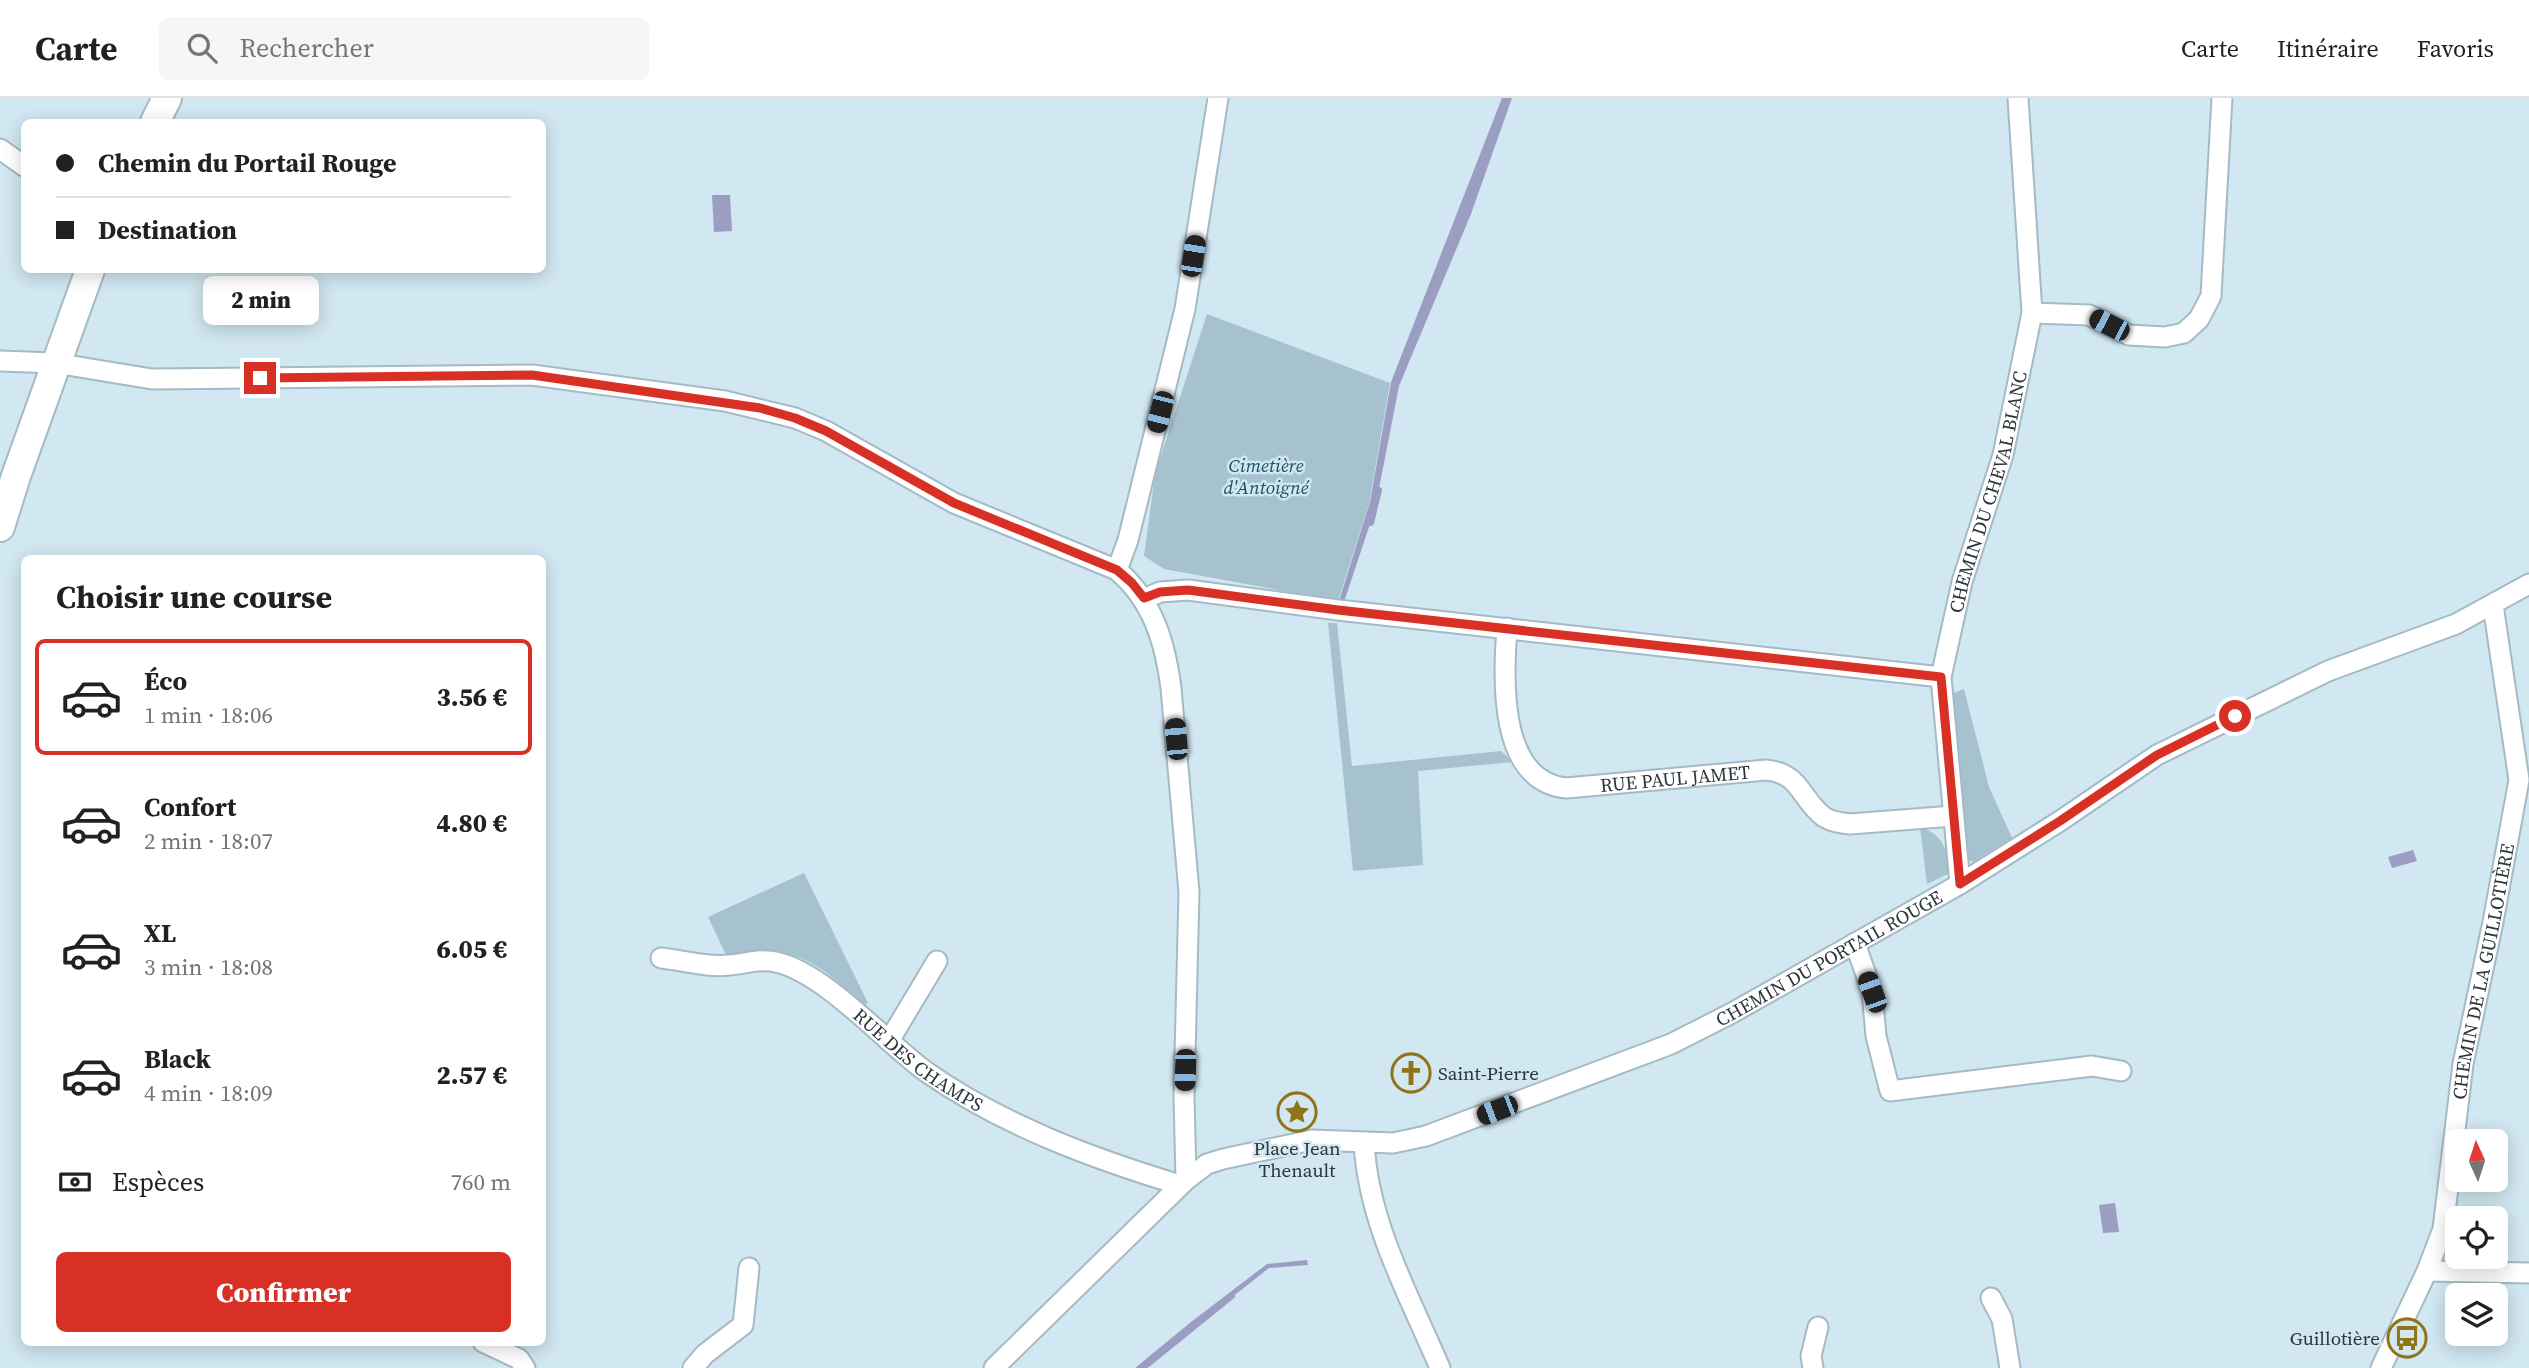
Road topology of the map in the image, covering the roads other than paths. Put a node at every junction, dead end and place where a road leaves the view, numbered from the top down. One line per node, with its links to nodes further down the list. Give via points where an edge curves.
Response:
1 (167, 98): 5 (street)
2 (1218, 98): 13 (street, via 1185,309)
3 (2018, 98): 9 (street, CHEMIN DU CHEVAL BLANC)
4 (2222, 98): 9 (street, via 2211,296 2199,320 2185,333 2165,337 2129,335 2090,315)
5 (156, 119)
6 (0, 149): 7 (street)
7 (21, 164)
8 (89, 273): 11 (street)
9 (2032, 313): 18 (street, CHEMIN DU CHEVAL BLANC, via 2003,456 1962,582)
10 (0, 361): 11 (street)
11 (55, 363): 12 (street); 13 (street, via 152,379 532,375 760,408 826,431 954,503)
12 (0, 527)
13 (1117, 570): 15 (street)
14 (2529, 584): 16 (street, CHEMIN DU PORTAIL ROUGE)
15 (1144, 598): 17 (street, via 1188,590); 27 (street, via 1167,656 1189,892)
16 (2493, 605): 20 (street, CHEMIN DU PORTAIL ROUGE, via 2456,624 2328,671 2178,744); 29 (street, CHEMIN DE LA GUILLOTIÈRE, via 2519,780 2463,1064 2443,1229)
17 (1507, 628): 18 (street); 19 (street, RUE PAUL JAMET, via 1503,677 1512,739 1533,773 1553,787 1766,770 1788,776 1825,818 1837,822)
18 (1941, 677): 19 (street, CHEMIN DU CHEVAL BLANC)
19 (1953, 816): 20 (street, CHEMIN DU CHEVAL BLANC)
20 (1960, 884): 21 (street, CHEMIN DU PORTAIL ROUGE)
21 (1855, 943): 25 (street, via 1872,992 1875,1036 1890,1091 2092,1066); 26 (street, CHEMIN DU PORTAIL ROUGE, via 1671,1044 1426,1136 1393,1143)
22 (661, 958): 24 (street, RUE DES CHAMPS, via 727,966 775,961 797,969)
23 (937, 961): 24 (street)
24 (889, 1041): 27 (street, RUE DES CHAMPS, via 924,1070 1023,1127 1073,1150)
25 (2121, 1071)
26 (1364, 1142): 27 (street, CHEMIN DU PORTAIL ROUGE, via 1312,1140 1265,1150 1207,1164); 37 (street, via 1380,1230)
27 (1183, 1183): 36 (street, CHEMIN DU PORTAIL ROUGE)
28 (749, 1268): 35 (street, via 743,1325)
29 (2427, 1271): 30 (street); 40 (street, CHEMIN DE LA GUILLOTIÈRE)
30 (2529, 1273)
31 (1991, 1298): 39 (street, via 2002,1318)
32 (1818, 1327): 38 (street)
33 (491, 1346): 34 (street, via 519,1359)
34 (525, 1368)
35 (693, 1368)
36 (994, 1368)
37 (1440, 1368)
38 (1813, 1368)
39 (2010, 1368)
40 (2381, 1368)

